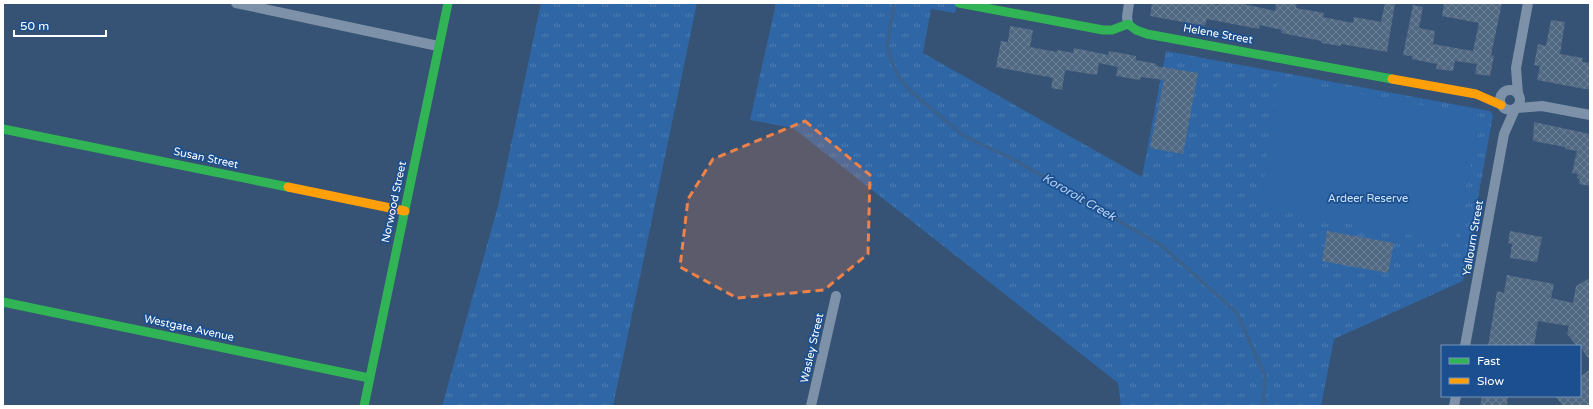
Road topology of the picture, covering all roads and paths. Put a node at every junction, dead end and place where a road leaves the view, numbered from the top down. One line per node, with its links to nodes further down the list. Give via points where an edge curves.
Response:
1 (236, 3): 6 (street)
2 (448, 3): 8 (street, Norwood Street)
3 (959, 3): 7 (street, via 1103,30 1112,30)
4 (1129, 3): 7 (street)
5 (1528, 3): 9 (street, Yallourn Street)
6 (271, 7): 8 (street)
7 (1128, 24): 11 (street, Helene Street, via 1147,34)
8 (438, 46): 19 (street, Norwood Street)
9 (1516, 68): 10 (street, Yallourn Street); 12 (street, Yallourn Street)
10 (1504, 92): 11 (street, Helene Street); 12 (street, via 1512,90); 13 (street, Yallourn Street, via 1500,99)
11 (1476, 94): 13 (street, Helene Street)
12 (1519, 95): 14 (street); 15 (street, Yallourn Street, via 1520,102)
13 (1502, 106): 15 (street, via 1508,110); 18 (street, Yallourn Street)
14 (1542, 106): 15 (street); 16 (street)
15 (1516, 109): 18 (street, Yallourn Street)
16 (1590, 115)
17 (3, 129): 19 (street, Susan Street)
18 (1504, 134): 22 (street, Yallourn Street)
19 (405, 211): 23 (street, Norwood Street)
20 (836, 296): 25 (street, Wasley Street)
21 (3, 302): 23 (street, Westgate Avenue)
22 (1465, 345)
23 (369, 378): 24 (street, Norwood Street)
24 (364, 406)
25 (811, 406)

